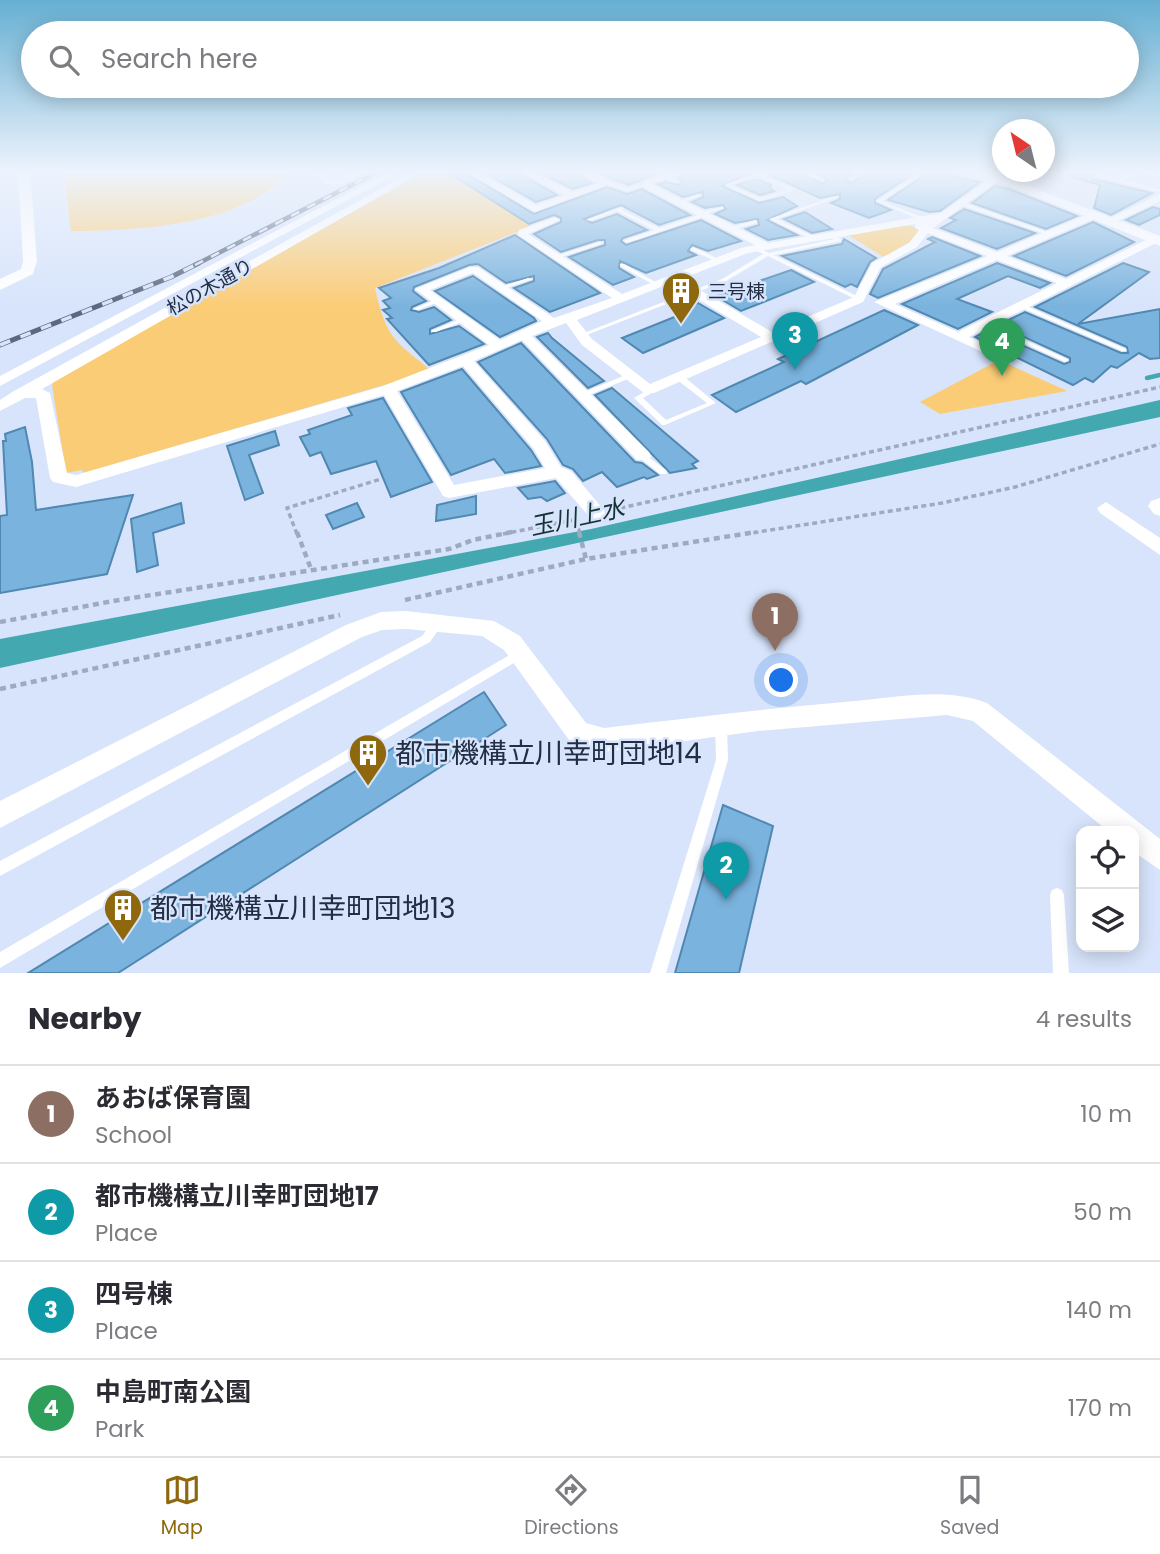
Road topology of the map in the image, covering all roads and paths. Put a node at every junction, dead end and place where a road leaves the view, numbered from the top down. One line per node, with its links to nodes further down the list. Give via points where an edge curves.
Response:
1 (27, 216): 38 (street, via 28,271)
2 (310, 216): 65 (street)
3 (338, 216): 68 (street, 松の木通り)
4 (599, 216): 16 (lane)
5 (633, 216): 21 (lane)
6 (696, 216): 21 (lane)
7 (708, 216): 20 (street)
8 (780, 216): 24 (lane, via 772,219)
9 (909, 216): 19 (lane)
10 (943, 216): 19 (street)
11 (999, 216): 22 (lane)
12 (1091, 216): 22 (street)
13 (1093, 216): 18 (main road)
14 (1119, 216): 18 (street)
15 (555, 220): 31 (street, via 523,235)
16 (589, 220)
17 (755, 222): 20 (lane)
18 (1107, 222): 25 (main road)
19 (924, 224): 23 (street, via 903,222); 30 (street); 42 (street, via 914,245 876,265)
20 (732, 228): 29 (street)
21 (658, 230): 26 (lane)
22 (1050, 234): 30 (street)
23 (831, 235): 24 (street); 29 (lane, via 839,240)
24 (813, 238): 29 (street)
25 (1158, 240): 37 (street)
26 (627, 241)
27 (601, 243): 31 (lane)
28 (693, 249): 32 (lane)
29 (763, 249): 32 (street); 40 (lane, via 724,281); 42 (lane)
30 (999, 256): 37 (street); 44 (street)
31 (556, 257): 41 (street)
32 (716, 260): 34 (street)
33 (622, 265): 36 (lane)
34 (670, 278): 36 (street); 40 (street)
35 (530, 279): 39 (lane)
36 (656, 284): 41 (street)
37 (1069, 284): 45 (street)
38 (0, 285)
39 (504, 287): 43 (street, via 474,269 421,289); 49 (street)
40 (693, 291): 53 (lane); 54 (street)
41 (620, 298): 48 (street)
42 (859, 298): 44 (street); 54 (street)
43 (439, 300): 46 (lane); 47 (street)
44 (885, 303): 55 (street)
45 (1024, 307): 50 (street); 56 (lane)
46 (416, 309)
47 (465, 319): 51 (lane); 57 (street)
48 (569, 319): 49 (street); 53 (street)
49 (552, 321): 52 (street)
50 (985, 324): 55 (street); 62 (lane)
51 (434, 331)
52 (524, 335): 57 (street); 69 (street)
53 (582, 335): 63 (street)
54 (771, 337): 64 (street)
55 (958, 337): 60 (street)
56 (1109, 344): 58 (lane); 59 (lane)
57 (498, 345): 61 (street)
58 (1101, 348)
59 (1124, 350)
60 (1002, 357)
61 (466, 360): 66 (street); 73 (street)
62 (1065, 360)
63 (631, 376): 67 (street); 69 (lane)
64 (678, 377): 67 (street); 67 (lane, via 712,403 665,423 638,398)
65 (0, 382)
66 (388, 389): 68 (street, via 76,481 59,478 43,393); 73 (street, via 449,492)
67 (648, 389)
68 (19, 394): 70 (street, 松の木通り)
69 (581, 395): 72 (street)
70 (0, 405)
71 (1160, 444): 80 (path, via 1015,487 942,503)
72 (643, 456): 74 (lane)
73 (556, 471): 77 (street, via 565,475)
74 (663, 472)
75 (381, 479): 81 (path, via 286,508)
76 (1106, 508): 79 (street)
77 (597, 514)
78 (576, 519): 80 (path)
79 (1160, 548)
80 (586, 559): 82 (path)
81 (311, 569)
82 (404, 600)
83 (352, 612): 86 (path)
84 (438, 623): 85 (street, via 486,627 502,634); 88 (street, via 381,621 354,631); 92 (lane, via 426,639)
85 (520, 654): 87 (street, via 578,732 604,740); 94 (lane)
86 (0, 689)
87 (721, 724): 89 (street, via 947,704 979,711); 95 (lane, via 722,760)
88 (0, 815)
89 (1123, 826)
90 (1139, 839): 91 (street)
91 (1160, 856)
92 (0, 869)
93 (1057, 895): 96 (lane)
94 (0, 960)
95 (658, 973)
96 (1061, 973)

